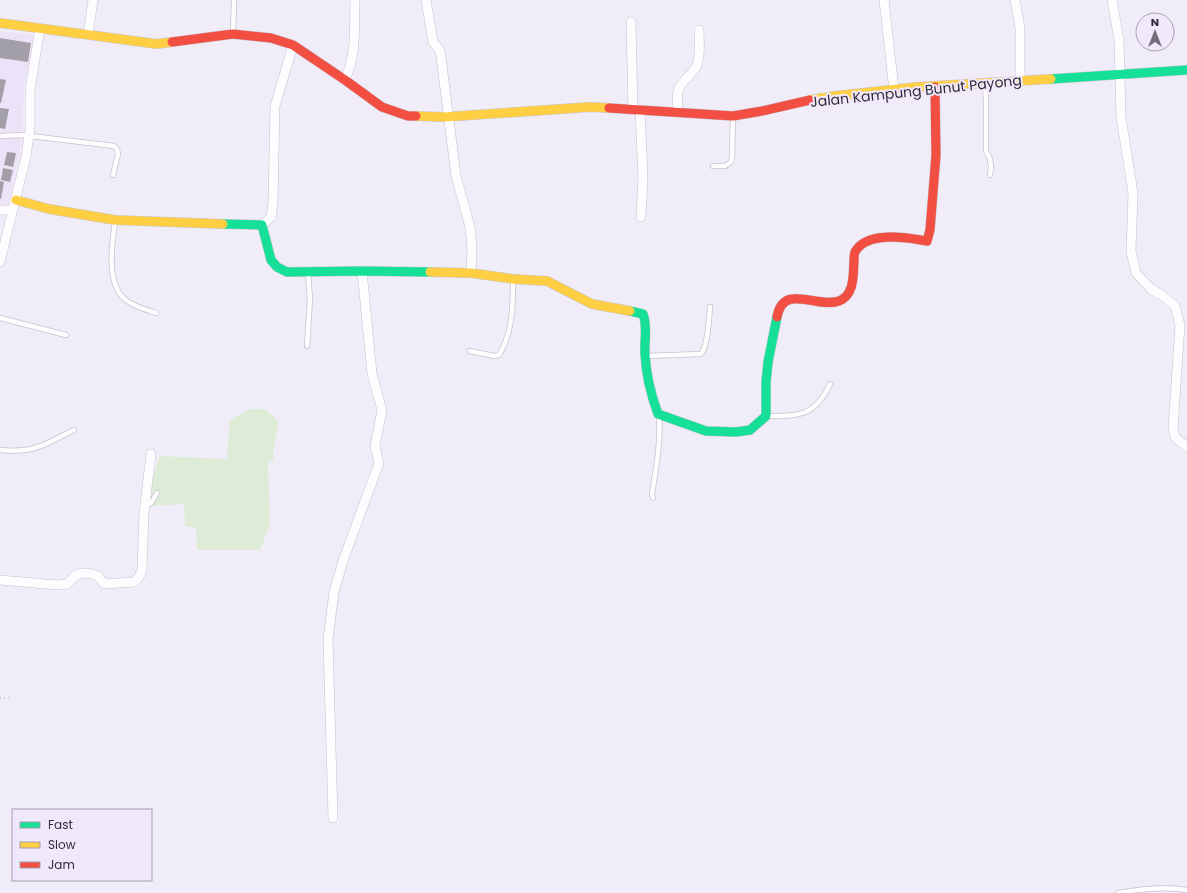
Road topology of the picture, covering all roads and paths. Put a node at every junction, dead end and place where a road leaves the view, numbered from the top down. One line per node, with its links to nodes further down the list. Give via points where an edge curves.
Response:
1 (93, 0): 13 (street)
2 (234, 0): 12 (lane)
3 (356, 0): 17 (street, via 354,52)
4 (426, 0): 25 (street, via 433,42 441,56)
5 (884, 0): 21 (street)
6 (1015, 0): 18 (street, via 1020,28)
7 (1112, 0): 16 (street, via 1119,40)
8 (631, 22): 22 (street)
9 (0, 23): 10 (street, Jalan Kampung Bunut Payong)
10 (40, 28): 13 (street, Jalan Kampung Bunut Payong); 27 (street, via 30,90)
11 (699, 30): 23 (street, via 698,63 680,87)
12 (233, 34): 13 (street, Jalan Kampung Bunut Payong, via 157,44); 14 (street, Jalan Kampung Bunut Payong, via 271,38)
13 (88, 35)
14 (293, 45): 17 (street, Jalan Kampung Bunut Payong); 36 (street, via 275,106 272,203 270,217)
15 (1187, 70): 16 (street, Jalan Kampung Bunut Payong)
16 (1120, 75): 18 (street, Jalan Kampung Bunut Payong); 53 (street, via 1121,116 1133,193 1131,251 1136,273 1151,289 1175,306 1180,325 1172,428 1175,437)
17 (345, 80): 25 (street, Jalan Kampung Bunut Payong, via 382,107 394,112 408,116)
18 (1020, 80): 19 (street, Jalan Kampung Bunut Payong)
19 (985, 83): 20 (street, Jalan Kampung Bunut Payong); 30 (lane, via 986,151 990,159)
20 (935, 87): 21 (street, Jalan Kampung Bunut Payong); 51 (street, via 936,155 927,241 904,237 874,238 863,243 855,252 852,286 848,295 839,301 825,302 800,298 789,299 783,303 778,310 768,362)
21 (894, 90): 24 (street, Jalan Kampung Bunut Payong, via 810,100 750,115)
22 (637, 110): 23 (street, Jalan Kampung Bunut Payong); 25 (street, Jalan Kampung Bunut Payong, via 590,107); 34 (street, via 643,177)
23 (678, 113): 24 (street, Jalan Kampung Bunut Payong)
24 (733, 116): 28 (lane, via 731,162 725,166)
25 (449, 117): 40 (street, via 456,176 470,227)
26 (0, 136): 27 (lane)
27 (29, 136): 29 (lane, via 114,146 118,154); 31 (street)
28 (714, 166)
29 (114, 175)
30 (990, 175)
31 (16, 200): 33 (street); 35 (street, via 49,209)
32 (0, 210): 33 (street)
33 (13, 210): 37 (street)
34 (641, 217)
35 (115, 220): 36 (street); 43 (lane, via 112,264 117,290 126,300 139,308)
36 (262, 225): 39 (street, via 270,260 287,272)
37 (0, 262)
38 (362, 271): 39 (street); 40 (street); 62 (street, via 372,374 382,410 375,446 379,464 343,560 334,592 328,639)
39 (308, 272): 46 (lane, via 310,299)
40 (471, 273): 41 (street)
41 (514, 279): 47 (lane, via 513,314 505,345 499,354 494,356); 48 (street, via 547,281 592,304 642,314 646,321)
42 (710, 307): 48 (lane, via 705,345 701,354)
43 (156, 313)
44 (0, 318): 45 (lane)
45 (66, 335)
46 (307, 346)
47 (470, 351)
48 (645, 356): 50 (street)
49 (830, 384): 51 (lane, via 814,408 803,414)
50 (658, 414): 51 (street, via 706,431 728,432 750,430); 57 (lane, via 659,454)
51 (766, 416)
52 (74, 430): 54 (lane, via 27,450)
53 (1187, 447)
54 (0, 450)
55 (151, 454): 58 (street)
56 (157, 493): 58 (lane, via 152,502)
57 (653, 498)
58 (145, 505): 59 (street, via 142,570 134,582 104,584 98,576 82,573 67,584 57,585)
59 (0, 580)
60 (0, 698): 61 (path)
61 (12, 698)
62 (333, 818)
63 (1187, 890): 64 (lane, via 1140,890)
64 (1118, 893)

